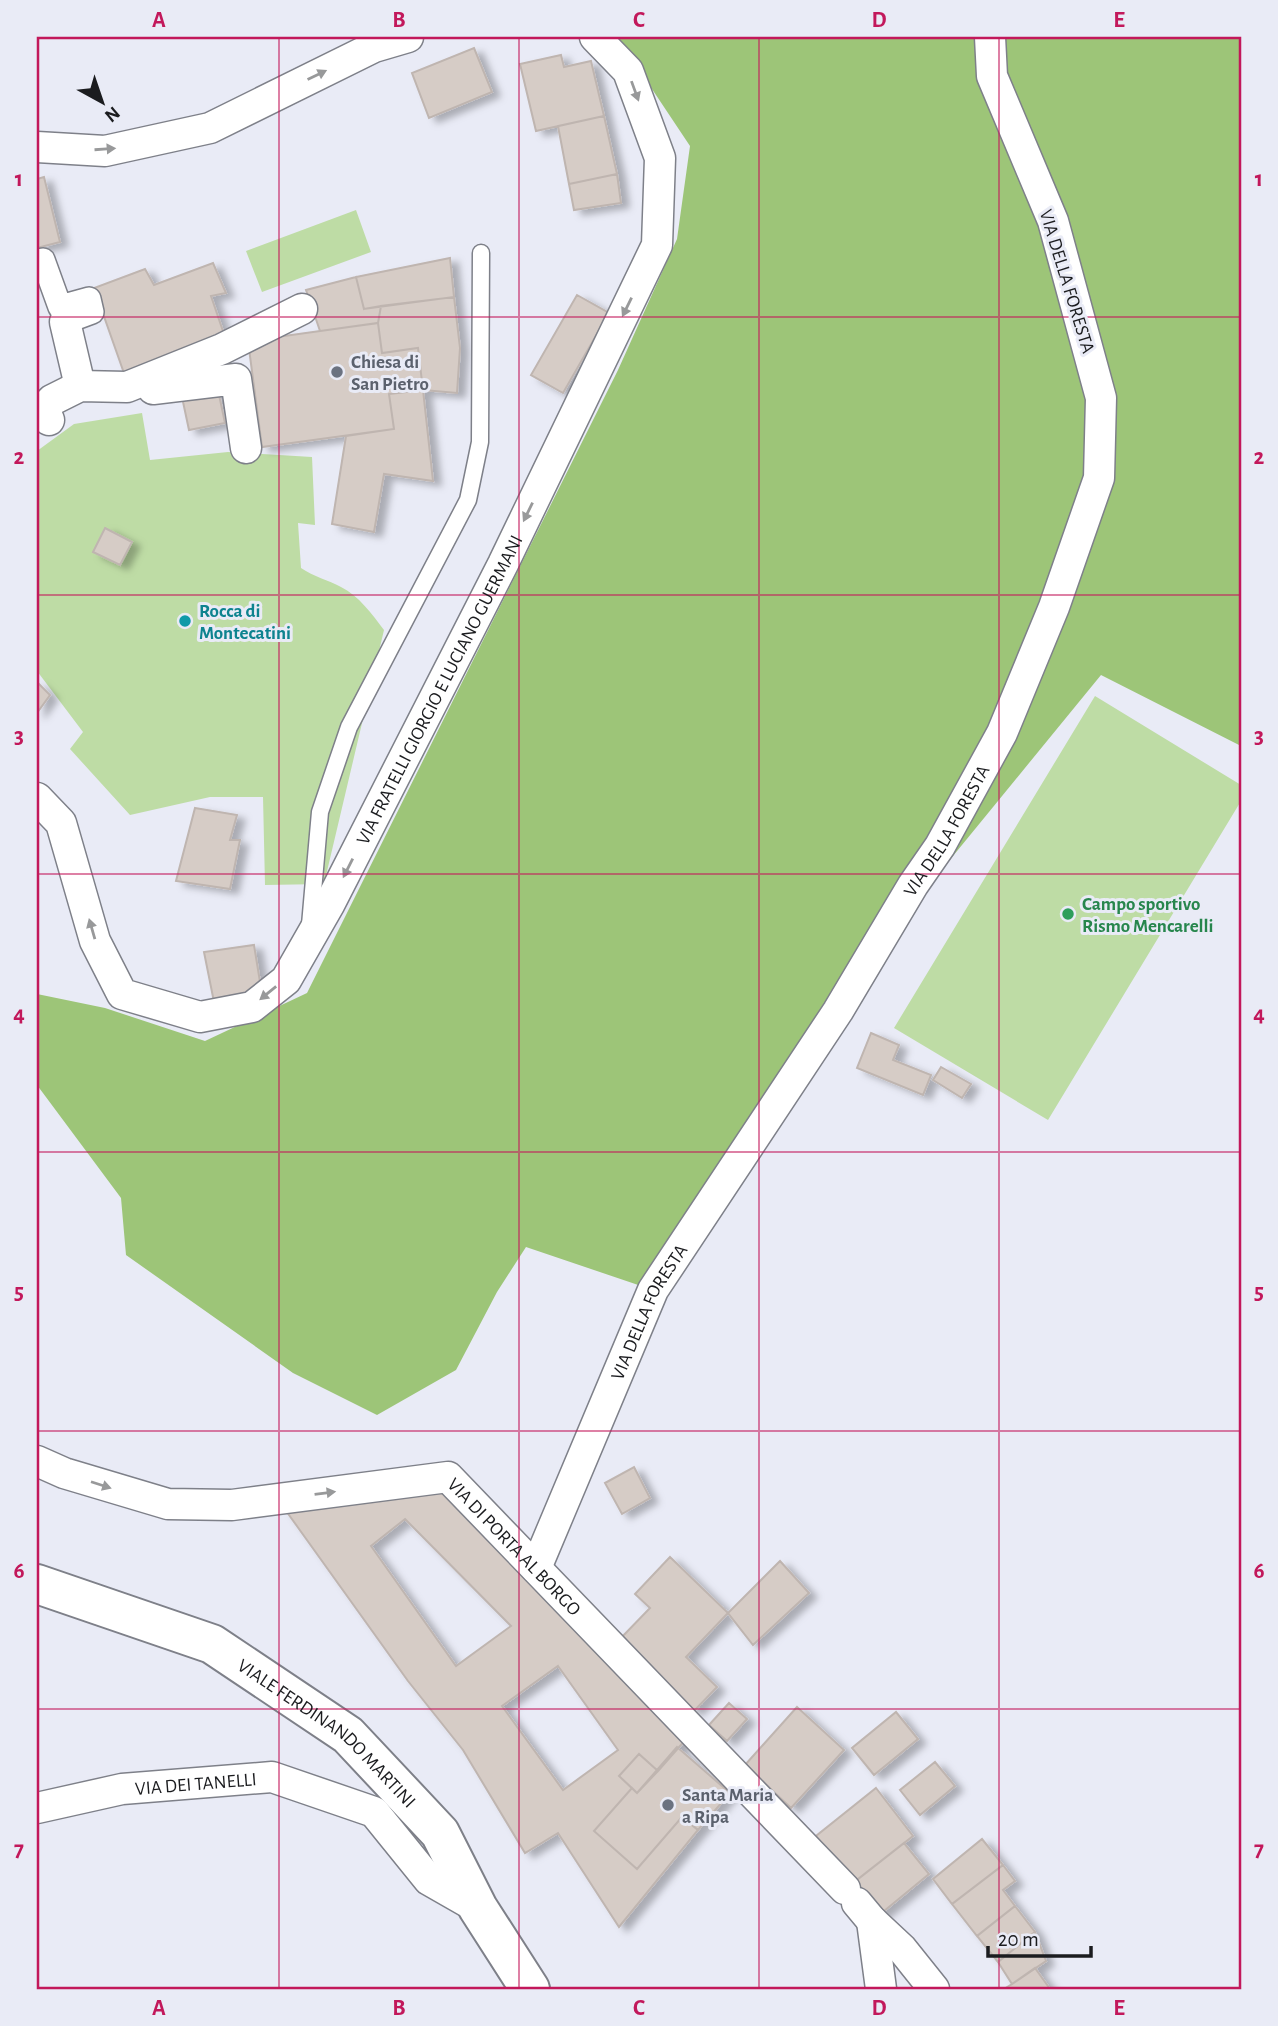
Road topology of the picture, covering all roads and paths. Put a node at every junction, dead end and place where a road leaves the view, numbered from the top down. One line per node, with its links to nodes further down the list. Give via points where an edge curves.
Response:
1 (408, 37): 4 (street, one-way to 1, via 105,151 210,128 374,47)
2 (595, 37): 13 (street, VIA FRATELLI GIORGIO E LUCIANO GUERMANI, one-way to 13, via 628,71 660,158 657,245 503,564)
3 (990, 37): 15 (street, VIA DELLA FORESTA, via 992,76 1053,221 1101,398 1099,478 1054,607 1002,733 940,846 838,1012 653,1290)
4 (37, 147)
5 (481, 253): 13 (lane, via 480,443 468,499 349,727 320,811)
6 (37, 261): 8 (street, via 43,260 60,307 89,299 92,312)
7 (302, 310): 9 (street, via 127,387)
8 (65, 322): 9 (street)
9 (80, 386): 10 (street, via 44,408)
10 (43, 425): 11 (street, via 66,406 175,385 236,379)
11 (246, 448)
12 (37, 798): 13 (street, VIA FRATELLI GIORGIO E LUCIANO GUERMANI, one-way to 12, via 285,979 252,1007 200,1017 122,994 95,941 61,823)
13 (309, 940)
14 (37, 1461): 15 (street, VIA DI PORTA AL BORGO, one-way to 15, via 64,1474 168,1504 232,1505 449,1477)
15 (536, 1567): 18 (street, VIA DI PORTA AL BORGO)
16 (37, 1584): 19 (street, VIALE FERDINANDO MARTINI, via 212,1644 348,1735 440,1832)
17 (37, 1808): 19 (street, VIA DEI TANELLI, via 122,1789 272,1777 374,1812 429,1880)
18 (858, 1904): 21 (street); 22 (street, VIA DI PORTA AL BORGO)
19 (478, 1908): 20 (street, VIALE FERDINANDO MARTINI)
20 (530, 1989)
21 (880, 1989)
22 (934, 1989)

